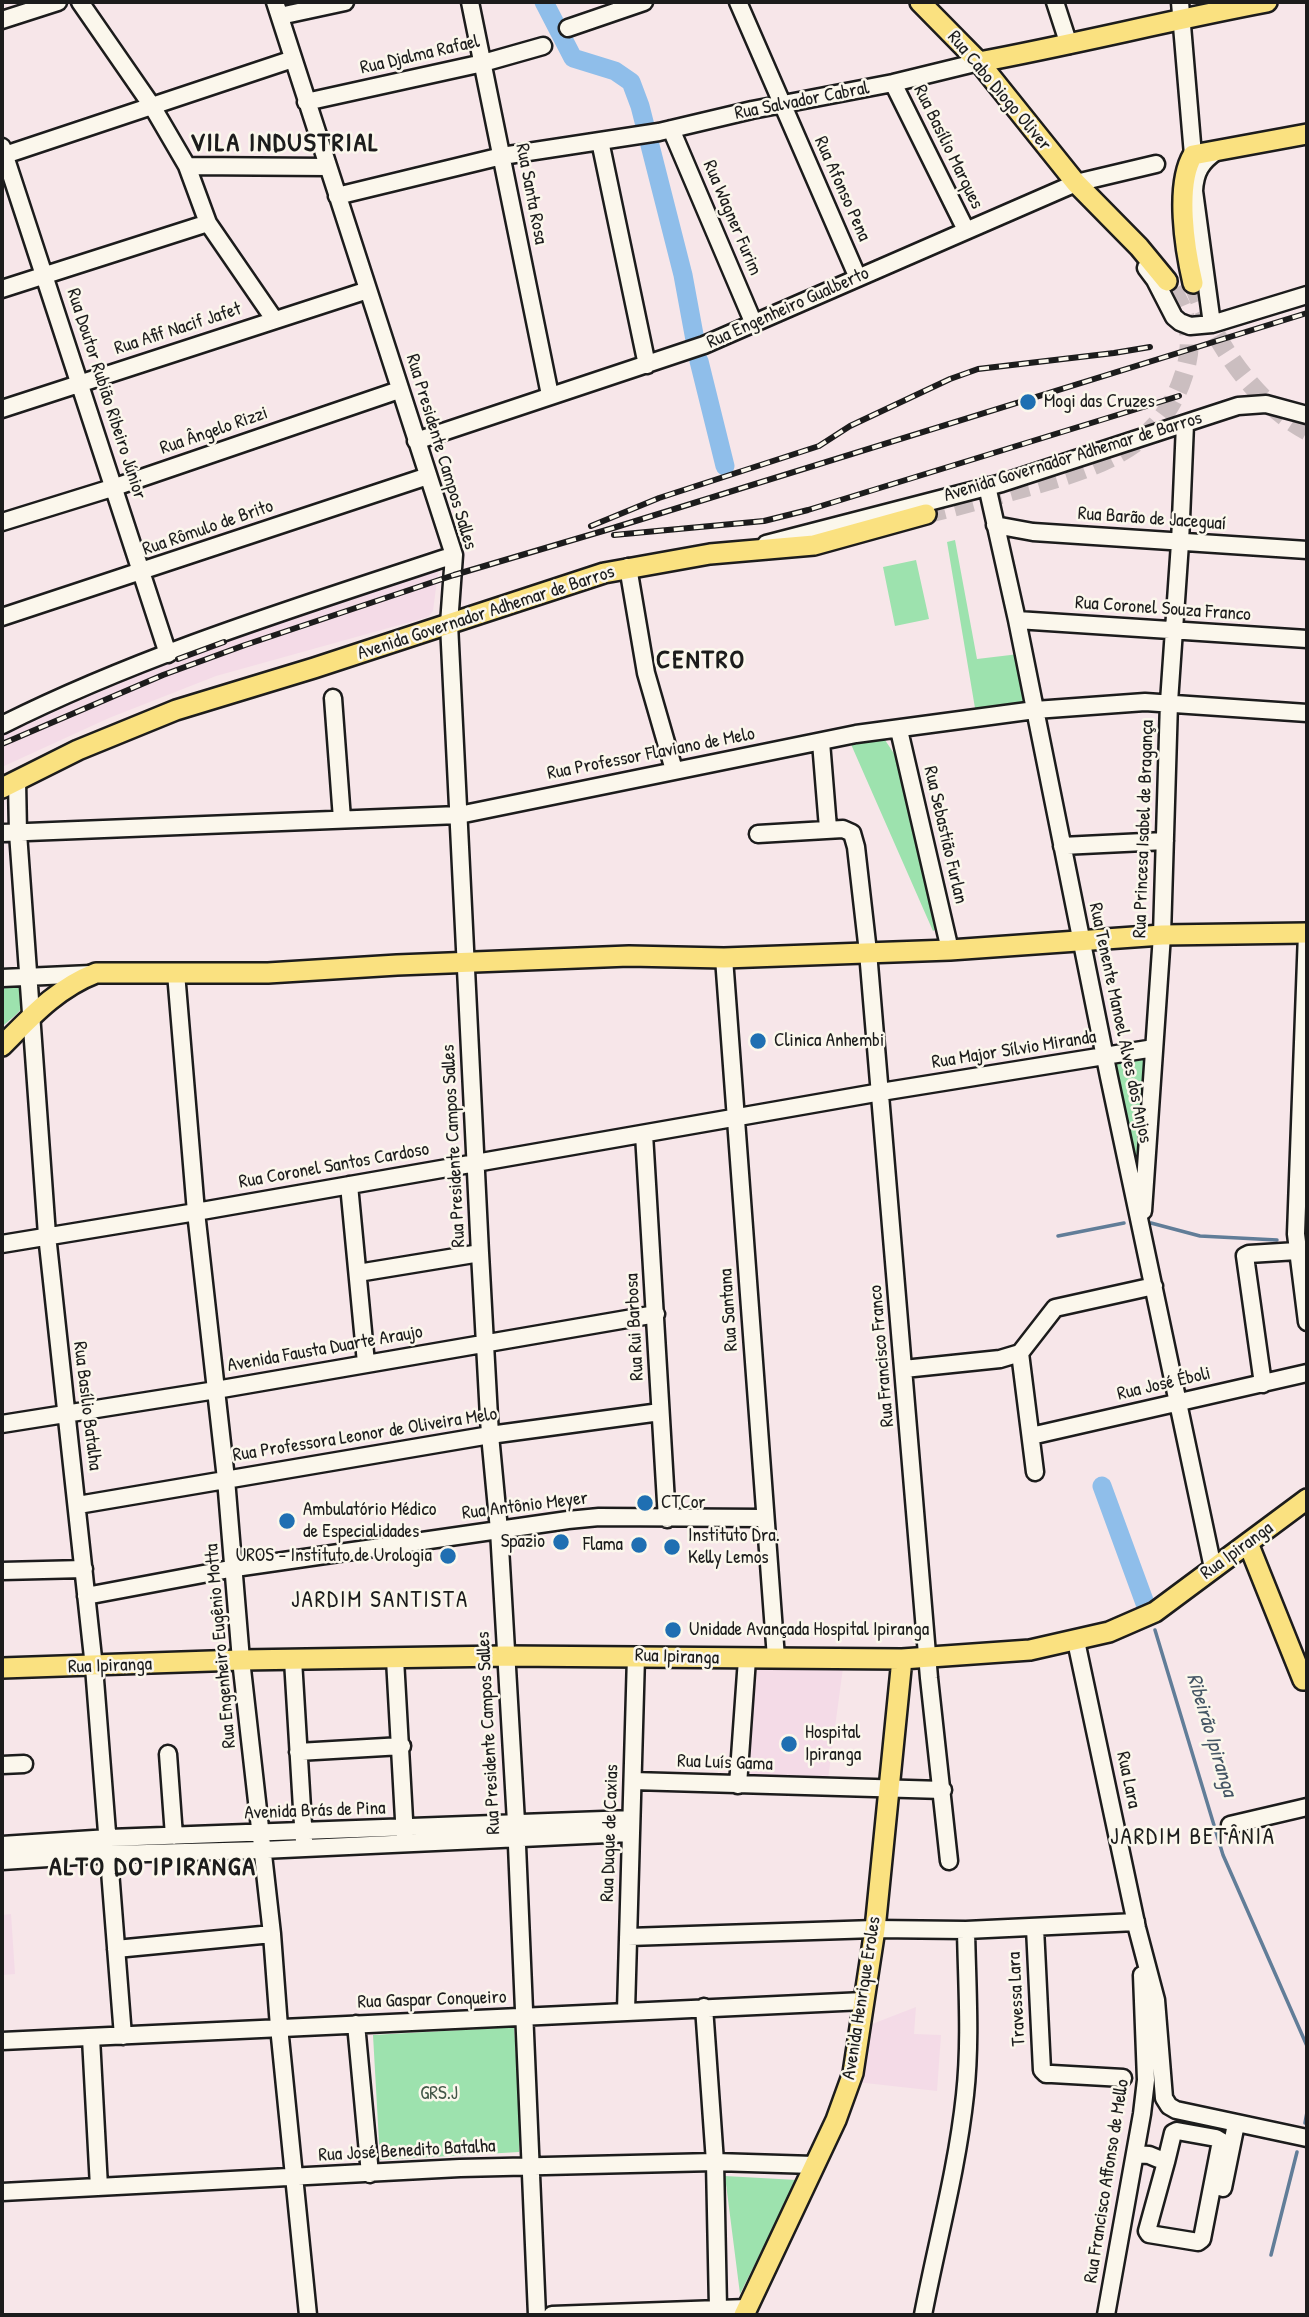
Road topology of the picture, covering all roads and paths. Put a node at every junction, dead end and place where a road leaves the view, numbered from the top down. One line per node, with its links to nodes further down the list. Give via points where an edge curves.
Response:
1 (58, 2): 12 (street)
2 (80, 2): 21 (street)
3 (345, 2): 10 (street)
4 (470, 2): 18 (street, Rua Santa Rosa)
5 (645, 2): 13 (street)
6 (738, 2): 22 (street, Rua Afonso Pena)
7 (920, 2): 17 (main road, Rua Cabo Diogo Oliver)
8 (1055, 2): 15 (street)
9 (1267, 2): 11 (main road, Rua Salvador Cabral)
10 (277, 9): 16 (street, Rua Presidente Campos Salles)
11 (1181, 10): 15 (main road, Rua Salvador Cabral); 28 (street)
12 (2, 20)
13 (568, 28)
14 (543, 46): 18 (street, Rua Djalma Rafael)
15 (1069, 46): 17 (main road, Rua Salvador Cabral)
16 (293, 59): 20 (street, Rua Presidente Campos Salles); 21 (street)
17 (979, 62): 19 (street, Rua Salvador Cabral); 33 (main road, Rua Cabo Diogo Oliver)
18 (483, 63): 20 (street, Rua Djalma Rafael); 29 (street, Rua Santa Rosa)
19 (893, 83): 22 (street, Rua Salvador Cabral); 36 (street, Rua Basílio Marques)
20 (306, 102): 32 (street, Rua Presidente Campos Salles)
21 (152, 106): 27 (street); 31 (street)
22 (782, 106): 23 (street, Rua Salvador Cabral); 38 (street, Rua Afonso Pena)
23 (665, 130): 25 (street, Rua Salvador Cabral); 45 (street, Rua Wagner Furim)
24 (1307, 134): 26 (main road)
25 (600, 141): 29 (street, Rua Salvador Cabral); 47 (street)
26 (1218, 151): 28 (main road); 46 (street, via 1200,165 1194,183)
27 (3, 153): 37 (street, Rua Doutor Rubião Ribeiro Júnior)
28 (1193, 155): 40 (main road, via 1184,185)
29 (502, 156): 34 (street, Rua Salvador Cabral); 50 (street, Rua Santa Rosa)
30 (1156, 164): 33 (street, Rua Engenheiro Gualberto)
31 (187, 166): 32 (street); 35 (street)
32 (328, 167): 34 (street, Rua Presidente Campos Salles)
33 (1079, 185): 36 (street, Rua Engenheiro Gualberto); 39 (main road); 46 (street, Rua Cabo Diogo Oliver, via 1099,216 1149,271 1177,320 1194,326)
34 (337, 196): 42 (street, Rua Presidente Campos Salles)
35 (208, 223): 37 (street); 44 (street)
36 (965, 230): 38 (street, Rua Engenheiro Gualberto)
37 (45, 275): 41 (street); 48 (street, Rua Doutor Rubião Ribeiro Júnior)
38 (858, 278): 45 (street, Rua Engenheiro Gualberto)
39 (1167, 281)
40 (1193, 283)
41 (2, 289)
42 (368, 290): 44 (street, Rua Afif Nacif Jafet); 49 (street, Rua Presidente Campos Salles)
43 (1307, 295): 46 (street)
44 (274, 319): 48 (street, Rua Afif Nacif Jafet)
45 (754, 324): 47 (street, Rua Engenheiro Gualberto)
46 (1212, 324)
47 (647, 365): 50 (street, Rua Engenheiro Gualberto)
48 (81, 383): 51 (street, Rua Afif Nacif Jafet); 57 (street, Rua Doutor Rubião Ribeiro Júnior)
49 (399, 390): 54 (street, Rua Presidente Campos Salles); 57 (street, Rua Ângelo Rizzi)
50 (550, 395): 54 (street, Rua Engenheiro Gualberto)
51 (2, 409)
52 (1307, 415): 53 (street, Avenida Governador Adhemar de Barros, via 1257,404)
53 (1185, 424): 56 (street, Avenida Governador Adhemar de Barros); 61 (street, Rua Princesa Isabel de Bragança)
54 (416, 441): 55 (street, Rua Presidente Campos Salles)
55 (428, 476): 64 (street, Rua Presidente Campos Salles); 66 (street, Rua Rômulo de Brito)
56 (987, 486): 60 (street, Rua Tenente Manoel Alves dos Anjos); 62 (street, Avenida Governador Adhemar de Barros)
57 (115, 487): 59 (street, Rua Ângelo Rizzi); 66 (street, Rua Doutor Rubião Ribeiro Júnior)
58 (926, 514): 62 (main road, via 814,545)
59 (2, 522)
60 (995, 525): 61 (street, Rua Barão de Jaceguaí); 68 (street, Rua Tenente Manoel Alves dos Anjos)
61 (1180, 542): 63 (street, Rua Barão de Jaceguaí); 70 (street, Rua Princesa Isabel de Bragança)
62 (743, 550): 65 (main road, Avenida Governador Adhemar de Barros)
63 (1307, 550)
64 (454, 555): 69 (street, Rua Presidente Campos Salles); 72 (street)
65 (628, 567): 69 (main road, Avenida Governador Adhemar de Barros); 80 (street, via 646,673)
66 (143, 572): 67 (street, Rua Rômulo de Brito); 72 (street, Rua Doutor Rubião Ribeiro Júnior)
67 (2, 617)
68 (1017, 621): 70 (street, Rua Coronel Souza Franco); 75 (street, Rua Tenente Manoel Alves dos Anjos)
69 (449, 624): 81 (main road, Avenida Governador Adhemar de Barros, via 176,710); 82 (street, Rua Presidente Campos Salles)
70 (1174, 632): 71 (street, Rua Coronel Souza Franco); 74 (street, Rua Princesa Isabel de Bragança)
71 (1307, 639)
72 (168, 654): 77 (street, via 79,688)
73 (333, 698): 83 (street)
74 (1169, 702): 75 (street, Rua Professor Flaviano de Melo); 76 (street, Rua Professor Flaviano de Melo); 87 (street, Rua Princesa Isabel de Bragança)
75 (1035, 710): 78 (street, Rua Professor Flaviano de Melo); 88 (street, Rua Tenente Manoel Alves dos Anjos)
76 (1307, 713)
77 (2, 725)
78 (898, 730): 79 (street, Rua Professor Flaviano de Melo); 92 (street, Rua Sebastião Furlan)
79 (825, 741): 80 (street, Rua Professor Flaviano de Melo); 84 (street)
80 (674, 770): 82 (street, Rua Professor Flaviano de Melo)
81 (10, 784): 85 (street, Rua Basílio Batalha)
82 (459, 815): 83 (street, Rua Professor Flaviano de Melo); 95 (street, Rua Presidente Campos Salles)
83 (342, 819): 85 (street, Rua Professor Flaviano de Melo)
84 (828, 828): 86 (street); 93 (street, Rua Francisco Franco, via 852,833)
85 (10, 833): 98 (street, Rua Basílio Batalha)
86 (758, 834)
87 (1164, 841): 88 (street); 90 (street, Rua Princesa Isabel de Bragança)
88 (1062, 846): 91 (street, Rua Tenente Manoel Alves dos Anjos)
89 (1307, 932): 90 (main road); 109 (street)
90 (1162, 935): 91 (main road); 102 (street, Rua Princesa Isabel de Bragança)
91 (1082, 941): 92 (main road); 103 (street, Rua Tenente Manoel Alves dos Anjos)
92 (950, 950): 93 (main road)
93 (869, 952): 94 (main road); 104 (street, Rua Francisco Franco)
94 (724, 958): 95 (main road); 105 (street, Rua Santana)
95 (466, 962): 97 (main road); 107 (street, Rua Presidente Campos Salles)
96 (96, 973): 97 (main road); 98 (street); 100 (main road, via 59,992)
97 (176, 973): 110 (street, Rua Engenheiro Eugênio Motta)
98 (28, 976): 99 (street); 100 (street, Rua Basílio Batalha)
99 (2, 978)
100 (32, 1016): 101 (main road); 111 (street, Rua Basílio Batalha)
101 (2, 1046)
102 (1154, 1048): 103 (street, Rua Major Sílvio Miranda); 112 (street, Rua Princesa Isabel de Bragança)
103 (1105, 1056): 104 (street, Rua Major Sílvio Miranda); 112 (street, Rua Tenente Manoel Alves dos Anjos)
104 (881, 1093): 105 (street, Rua Coronel Santos Cardoso); 123 (street, Rua Francisco Franco)
105 (737, 1118): 106 (street, Rua Coronel Santos Cardoso); 138 (street, Rua Santana)
106 (643, 1134): 107 (street, Rua Coronel Santos Cardoso); 118 (street, Rua Rui Barbosa)
107 (475, 1164): 108 (street, Rua Coronel Santos Cardoso); 115 (street, Rua Presidente Campos Salles)
108 (349, 1185): 110 (street, Rua Coronel Santos Cardoso); 116 (street)
109 (1302, 1186): 114 (street)
110 (196, 1212): 111 (street, Rua Coronel Santos Cardoso); 126 (street, Rua Engenheiro Eugênio Motta)
111 (47, 1235): 113 (street, Rua Coronel Santos Cardoso); 129 (street, Rua Basílio Batalha)
112 (1143, 1235): 117 (street, Rua Tenente Manoel Alves dos Anjos)
113 (2, 1244)
114 (1297, 1251): 119 (street); 125 (street, via 1245,1256)
115 (480, 1253): 116 (street); 120 (street, Rua Presidente Campos Salles)
116 (358, 1273): 122 (street)
117 (1154, 1286): 121 (street, via 1055,1308); 127 (street, Rua Tenente Manoel Alves dos Anjos)
118 (656, 1314): 120 (street, Avenida Fausta Duarte Araujo); 128 (street, Rua Rui Barbosa)
119 (1307, 1322)
120 (485, 1343): 122 (street, Avenida Fausta Duarte Araujo); 131 (street, Rua Presidente Campos Salles)
121 (1020, 1353): 123 (street); 132 (street)
122 (366, 1363): 126 (street, Avenida Fausta Duarte Araujo)
123 (904, 1369): 150 (street, Rua Francisco Franco)
124 (1307, 1373): 125 (street, Rua José Éboli)
125 (1263, 1384): 127 (street, Rua José Éboli)
126 (216, 1390): 129 (street, Avenida Fausta Duarte Araujo); 134 (street, Rua Engenheiro Eugênio Motta)
127 (1178, 1402): 132 (street, Rua José Éboli); 142 (street, Rua Tenente Manoel Alves dos Anjos)
128 (660, 1412): 131 (street, Rua Professora Leonor de Oliveira Melo); 137 (street, Rua Rui Barbosa)
129 (66, 1414): 130 (street, Avenida Fausta Duarte Araujo); 136 (street, Rua Basílio Batalha)
130 (2, 1424)
131 (490, 1435): 134 (street, Rua Professora Leonor de Oliveira Melo); 139 (street, Rua Presidente Campos Salles)
132 (1031, 1436): 133 (street)
133 (1035, 1472)
134 (226, 1479): 136 (street, Rua Professora Leonor de Oliveira Melo); 141 (street, Rua Engenheiro Eugênio Motta)
135 (1307, 1499): 140 (main road, Rua Ipiranga)
136 (78, 1505): 143 (street, Rua Basílio Batalha)
137 (667, 1518): 138 (street, Rua Antônio Meyer); 139 (street, Rua Antônio Meyer, via 599,1517)
138 (764, 1518): 149 (street, Rua Santana)
139 (499, 1530): 141 (street, Rua Antônio Meyer); 147 (street, Rua Presidente Campos Salles)
140 (1248, 1543): 142 (main road, Rua Ipiranga); 158 (main road)
141 (235, 1568): 145 (street, Rua Antônio Meyer); 154 (street, Rua Engenheiro Eugênio Motta)
142 (1213, 1568): 146 (main road, Rua Ipiranga, via 1155,1612 1123,1628)
143 (84, 1569): 144 (street); 145 (street, Rua Basílio Batalha)
144 (2, 1571)
145 (86, 1595): 156 (street, Rua Basílio Batalha)
146 (1076, 1641): 150 (main road, Rua Ipiranga); 181 (street, Rua Lara)
147 (505, 1656): 148 (main road, Rua Ipiranga); 151 (main road, Rua Ipiranga); 171 (street, Rua Presidente Campos Salles)
148 (636, 1656): 152 (main road, Rua Ipiranga); 164 (street, Rua Duque de Caxias)
149 (776, 1658): 152 (main road, Rua Ipiranga); 153 (main road, Rua Ipiranga)
150 (928, 1658): 153 (main road, Rua Ipiranga); 167 (street, Rua Francisco Franco)
151 (395, 1659): 155 (main road, Rua Ipiranga); 159 (street)
152 (747, 1659): 165 (street)
153 (902, 1659): 166 (main road, Avenida Henrique Eroles)
154 (241, 1660): 155 (main road, Rua Ipiranga); 156 (main road, Rua Ipiranga); 175 (street, Rua Engenheiro Eugênio Motta)
155 (293, 1660): 160 (street)
156 (94, 1667): 157 (main road, Rua Ipiranga); 178 (street, Rua Basílio Batalha)
157 (2, 1668)
158 (1306, 1683)
159 (402, 1746): 160 (street); 172 (street)
160 (298, 1752): 174 (street)
161 (168, 1754): 173 (street)
162 (2, 1765): 163 (street)
163 (24, 1765)
164 (633, 1781): 165 (street, Rua Luís Gama); 170 (street, Rua Duque de Caxias)
165 (738, 1785): 166 (street, Rua Luís Gama)
166 (887, 1790): 167 (street, Rua Luís Gama); 183 (main road, Avenida Henrique Eroles)
167 (943, 1790): 180 (street, Rua Francisco Franco)
168 (1307, 1807): 169 (street)
169 (1230, 1825)
170 (630, 1826): 171 (street, Avenida Brás de Pina); 186 (street, Rua Duque de Caxias)
171 (516, 1830): 172 (street, Avenida Brás de Pina); 191 (street, Rua Presidente Campos Salles)
172 (405, 1835): 174 (street, Avenida Brás de Pina)
173 (174, 1836): 177 (street, Avenida Brás de Pina); 178 (street, Avenida Brás de Pina)
174 (304, 1839): 175 (street, Avenida Brás de Pina)
175 (261, 1842): 177 (street, Avenida Brás de Pina); 185 (street, Rua Engenheiro Eugênio Motta)
176 (2, 1844): 178 (street, Avenida Brás de Pina)
177 (197, 1844): 178 (street, Avenida Brás de Pina)
178 (109, 1846): 179 (street, Avenida Brás de Pina); 187 (street, Rua Basílio Batalha)
179 (2, 1861)
180 (950, 1861)
181 (1137, 1925): 182 (street); 198 (street, via 1156,2000 1164,2098 1176,2110); 200 (street, Rua Francisco Affonso de Mello, via 1146,2080)
182 (1035, 1928): 184 (street); 197 (street, Travessa Lara, via 1042,2070 1046,2074)
183 (875, 1929): 184 (street); 186 (street); 188 (main road, Avenida Henrique Eroles)
184 (966, 1930): 216 (street, via 969,2050 965,2096)
185 (272, 1934): 187 (street); 193 (street, Rua Engenheiro Eugênio Motta)
186 (628, 1937): 190 (street, Rua Duque de Caxias)
187 (116, 1949): 194 (street, Rua Basílio Batalha)
188 (864, 2001): 189 (street, Rua Gaspar Conqueiro); 203 (main road, Avenida Henrique Eroles, via 849,2085)
189 (704, 2007): 190 (street, Rua Gaspar Conqueiro); 202 (street)
190 (626, 2011): 191 (street, Rua Gaspar Conqueiro)
191 (525, 2017): 192 (street, Rua Gaspar Conqueiro); 204 (street, Rua Presidente Campos Salles)
192 (356, 2024): 193 (street, Rua Gaspar Conqueiro); 205 (street)
193 (279, 2027): 194 (street, Rua Gaspar Conqueiro); 206 (street, Rua Engenheiro Eugênio Motta)
194 (123, 2036): 195 (street, Rua Gaspar Conqueiro)
195 (91, 2038): 196 (street, Rua Gaspar Conqueiro); 207 (street)
196 (2, 2041)
197 (1123, 2078)
198 (1236, 2124): 199 (street); 209 (street)
199 (1307, 2138)
200 (1135, 2154): 201 (street); 211 (street, Rua Francisco Affonso de Mello)
201 (1166, 2161): 201 (street, via 1177,2131 1221,2141 1198,2242 1147,2231)
202 (715, 2162): 203 (street, Rua José Benedito Batalha); 204 (street, Rua José Benedito Batalha); 210 (street)
203 (814, 2165): 212 (main road, Avenida Henrique Eroles)
204 (529, 2166): 205 (street, Rua José Benedito Batalha); 214 (street, Rua Presidente Campos Salles)
205 (370, 2174): 206 (street, Rua José Benedito Batalha)
206 (295, 2177): 207 (street, Rua José Benedito Batalha); 213 (street, Rua Engenheiro Eugênio Motta)
207 (99, 2187): 208 (street, Rua José Benedito Batalha)
208 (2, 2192)
209 (1210, 2249)
210 (718, 2308): 212 (street); 215 (street)
211 (1107, 2311): 217 (street)
212 (746, 2312)
213 (308, 2315)
214 (537, 2315)
215 (552, 2315)
216 (923, 2315)
217 (1092, 2315)

